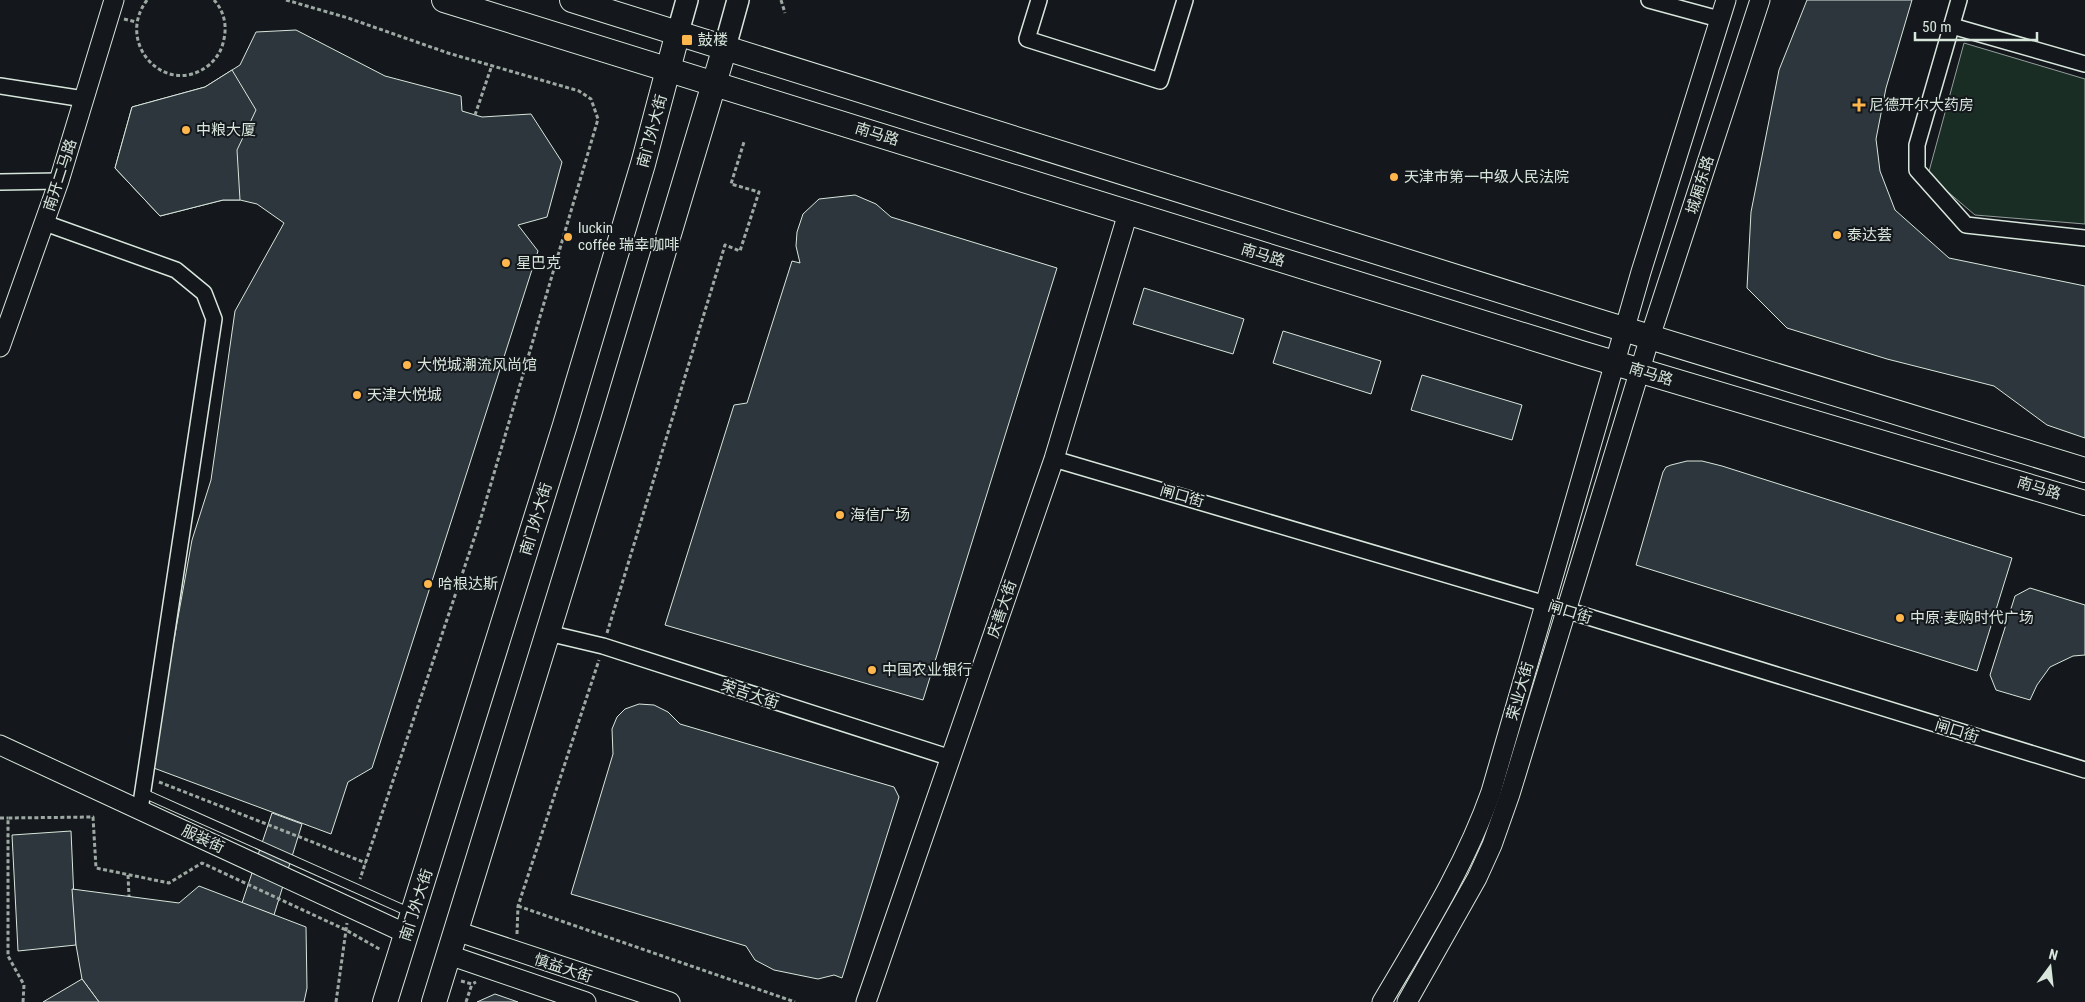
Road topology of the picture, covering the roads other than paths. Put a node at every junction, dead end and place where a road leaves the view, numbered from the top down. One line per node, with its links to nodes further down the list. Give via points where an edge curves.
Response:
1 (114, 0): 20 (street, 南开二马路)
2 (444, 0): 17 (main road, 南马路)
3 (572, 0): 14 (main road, 南马路)
4 (686, 0): 14 (main road)
5 (738, 0): 15 (main road)
6 (1039, 0): 7 (street, via 1027,39 1160,81)
7 (1185, 0)
8 (1649, 0): 12 (street)
9 (1726, 0): 12 (street, 城厢东路)
10 (1760, 0): 27 (street, 城厢东路)
11 (1959, 0): 13 (street)
12 (1719, 19): 26 (street, 城厢东路)
13 (1952, 26): 16 (street); 25 (street, via 1917,145 1917,170 1966,225)
14 (678, 32): 15 (main road, 南马路); 17 (main road, 南门外大街)
15 (725, 47): 18 (main road); 26 (main road, 南马路)
16 (2085, 64)
17 (668, 69): 18 (main road, 南马路); 41 (main road, 南门外大街, via 565,425)
18 (714, 83): 23 (main road, 南马路); 36 (main road)
19 (0, 86): 20 (street)
20 (84, 100): 21 (street, 南开二马路)
21 (59, 181): 22 (street); 24 (street, 南开二马路)
22 (0, 182)
23 (1128, 213): 29 (main road, 南马路); 31 (street, 庆善大街)
24 (44, 223): 28 (street, 南开二马路); 40 (street, via 176,270 204,293 214,319)
25 (2085, 238)
26 (1624, 329): 27 (main road, 南马路); 29 (street, 城厢东路)
27 (1650, 337): 30 (street, 城厢东路); 32 (main road, 南马路)
28 (0, 347)
29 (1615, 363): 30 (main road, 南马路); 34 (street, 荣业大街)
30 (1641, 371): 33 (main road, 南马路); 35 (street, 荣业大街)
31 (1054, 458): 34 (street, 闸口街); 38 (street, 庆善大街)
32 (2085, 470)
33 (2085, 503)
34 (1546, 604): 35 (street, 闸口街); 49 (street, 荣业大街, via 1482,819 1452,880)
35 (1566, 610): 39 (street, 闸口街); 50 (street, 荣业大街, via 1492,845 1463,904)
36 (548, 633): 38 (street, 荣吉大街, via 603,646); 42 (main road)
37 (0, 745): 40 (street, 服装街)
38 (950, 758): 48 (street, 庆善大街)
39 (2085, 770)
40 (142, 801): 41 (lane, via 357,889); 41 (street, 服装街, via 350,909)
41 (410, 924): 44 (main road, 南门外大街)
42 (456, 931): 43 (main road); 47 (street, 慎益大街)
43 (445, 965): 45 (main road); 46 (street, 慎益大街, via 498,973)
44 (385, 1002)
45 (434, 1002)
46 (586, 1002)
47 (670, 1002)
48 (866, 1002)
49 (1382, 1002)
50 (1407, 1002)

